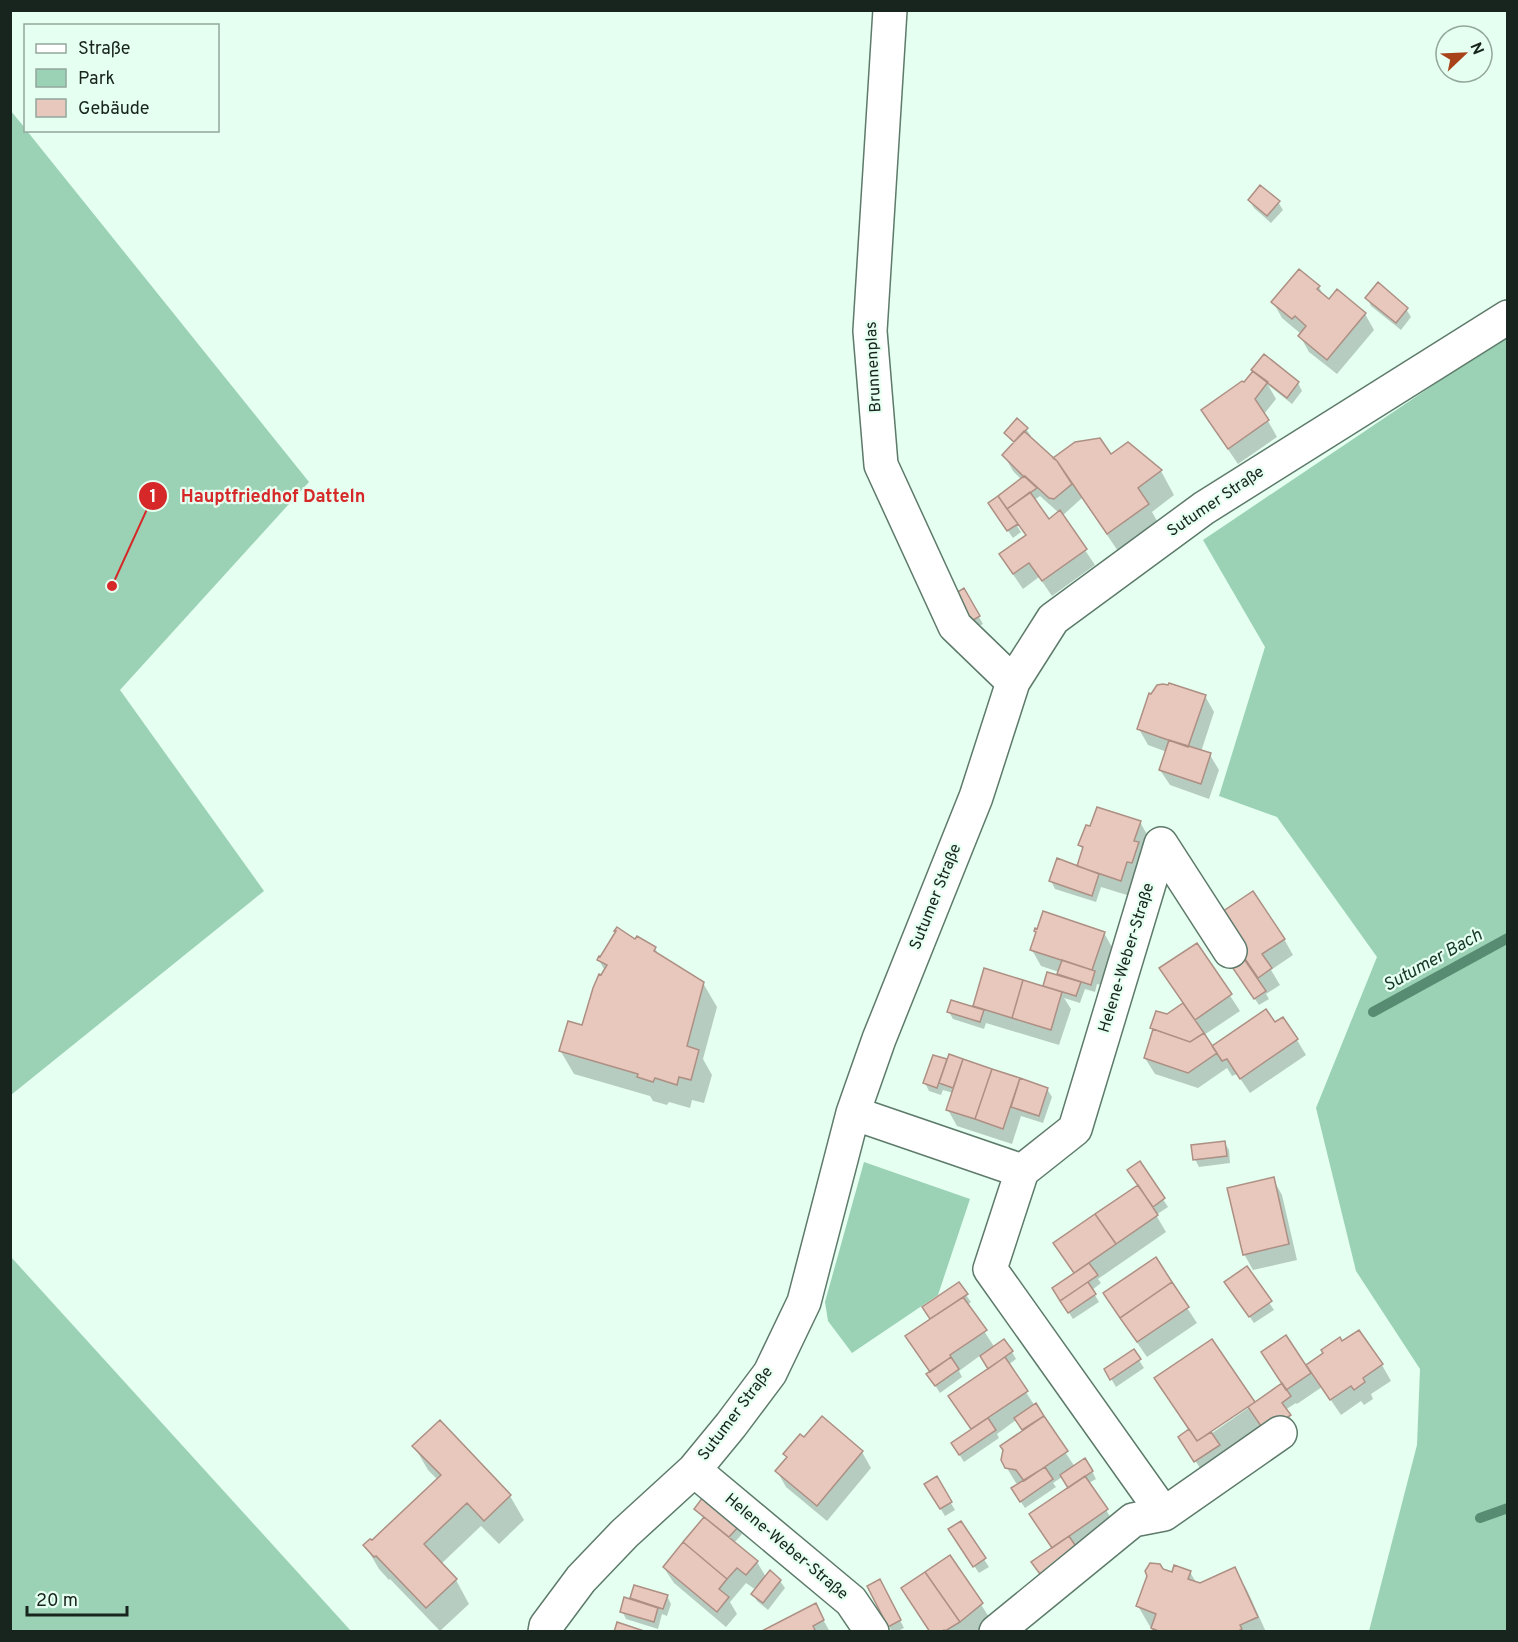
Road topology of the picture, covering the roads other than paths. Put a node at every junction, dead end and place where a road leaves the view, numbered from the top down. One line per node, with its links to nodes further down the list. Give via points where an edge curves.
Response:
1 (890, 10): 3 (street, Brunnenplas, via 870,331 881,465 955,626)
2 (1508, 316): 3 (street, Sutumer Straße, via 1204,508 1053,619)
3 (1013, 682): 5 (street, Sutumer Straße, via 976,796)
4 (1230, 951): 6 (street, Helene-Weber-Straße, via 1161,844 1075,1129)
5 (853, 1113): 6 (street); 8 (street, Sutumer Straße, via 804,1302 770,1373)
6 (1022, 1171): 9 (street, via 990,1269)
7 (1280, 1433): 9 (street)
8 (694, 1470): 10 (street, Sutumer Straße, via 581,1579); 11 (street, Helene-Weber-Straße, via 851,1601)
9 (1164, 1514): 12 (street, via 1133,1520)
10 (544, 1632)
11 (872, 1632)
12 (996, 1632)

